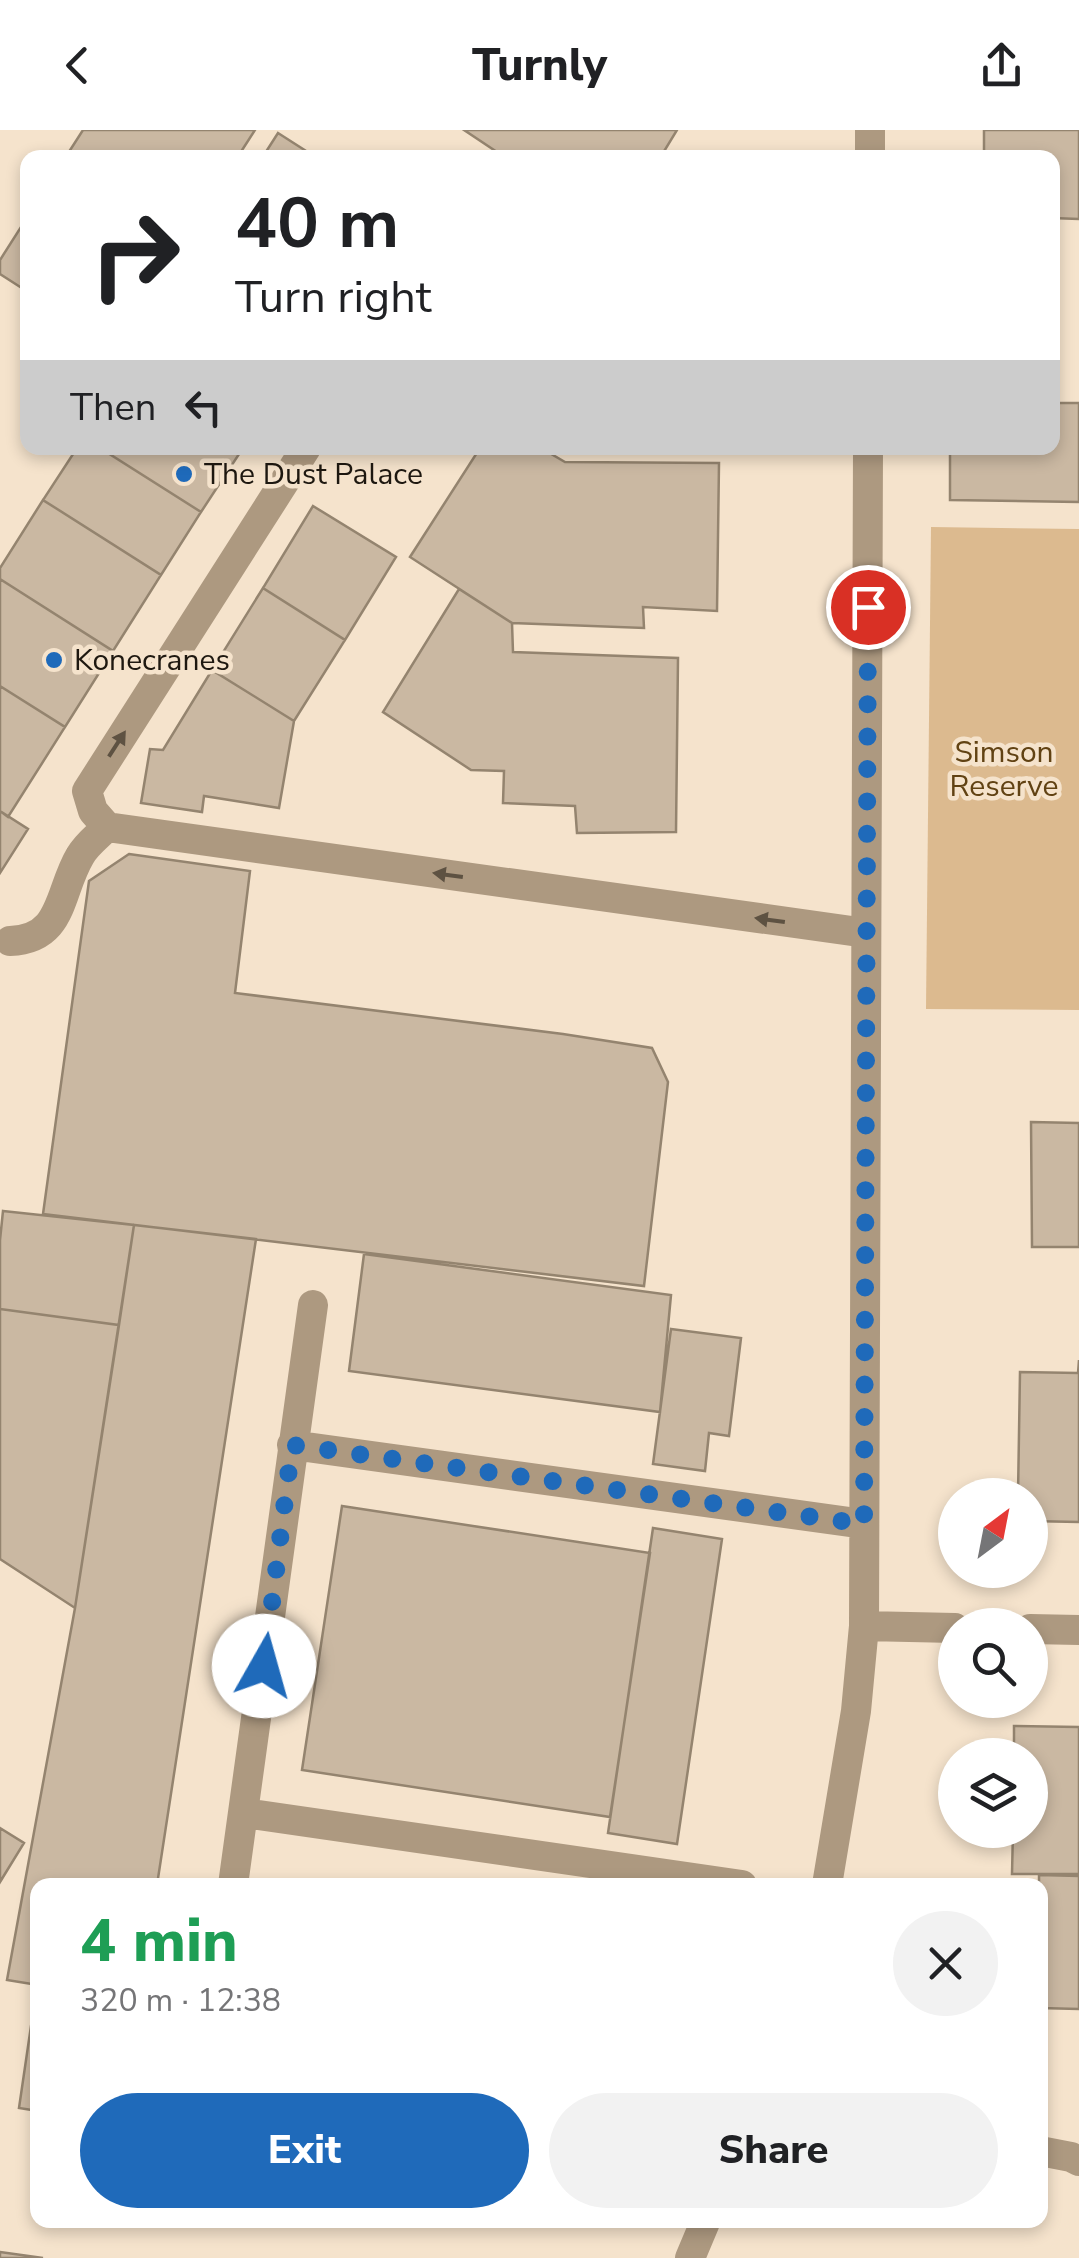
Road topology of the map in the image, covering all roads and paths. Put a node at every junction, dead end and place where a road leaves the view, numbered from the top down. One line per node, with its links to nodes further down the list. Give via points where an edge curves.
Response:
1 (302, 455): 3 (street, one-way to 1, via 86,792)
2 (868, 455): 4 (street)
3 (107, 826): 4 (street, one-way to 3); 5 (street, via 80,854 50,926)
4 (866, 933): 8 (street)
5 (10, 941)
6 (313, 1306): 7 (street)
7 (292, 1445): 8 (street); 13 (street)
8 (864, 1524): 9 (street)
9 (864, 1626): 10 (street); 16 (street)
10 (938, 1628)
11 (1048, 1629): 12 (street)
12 (1079, 1630)
13 (245, 1813): 14 (street); 15 (street)
14 (234, 1878)
15 (694, 1878)
16 (828, 1878)
17 (1048, 2153): 18 (street)
18 (1079, 2161)
19 (703, 2228): 20 (street)
20 (690, 2258)

